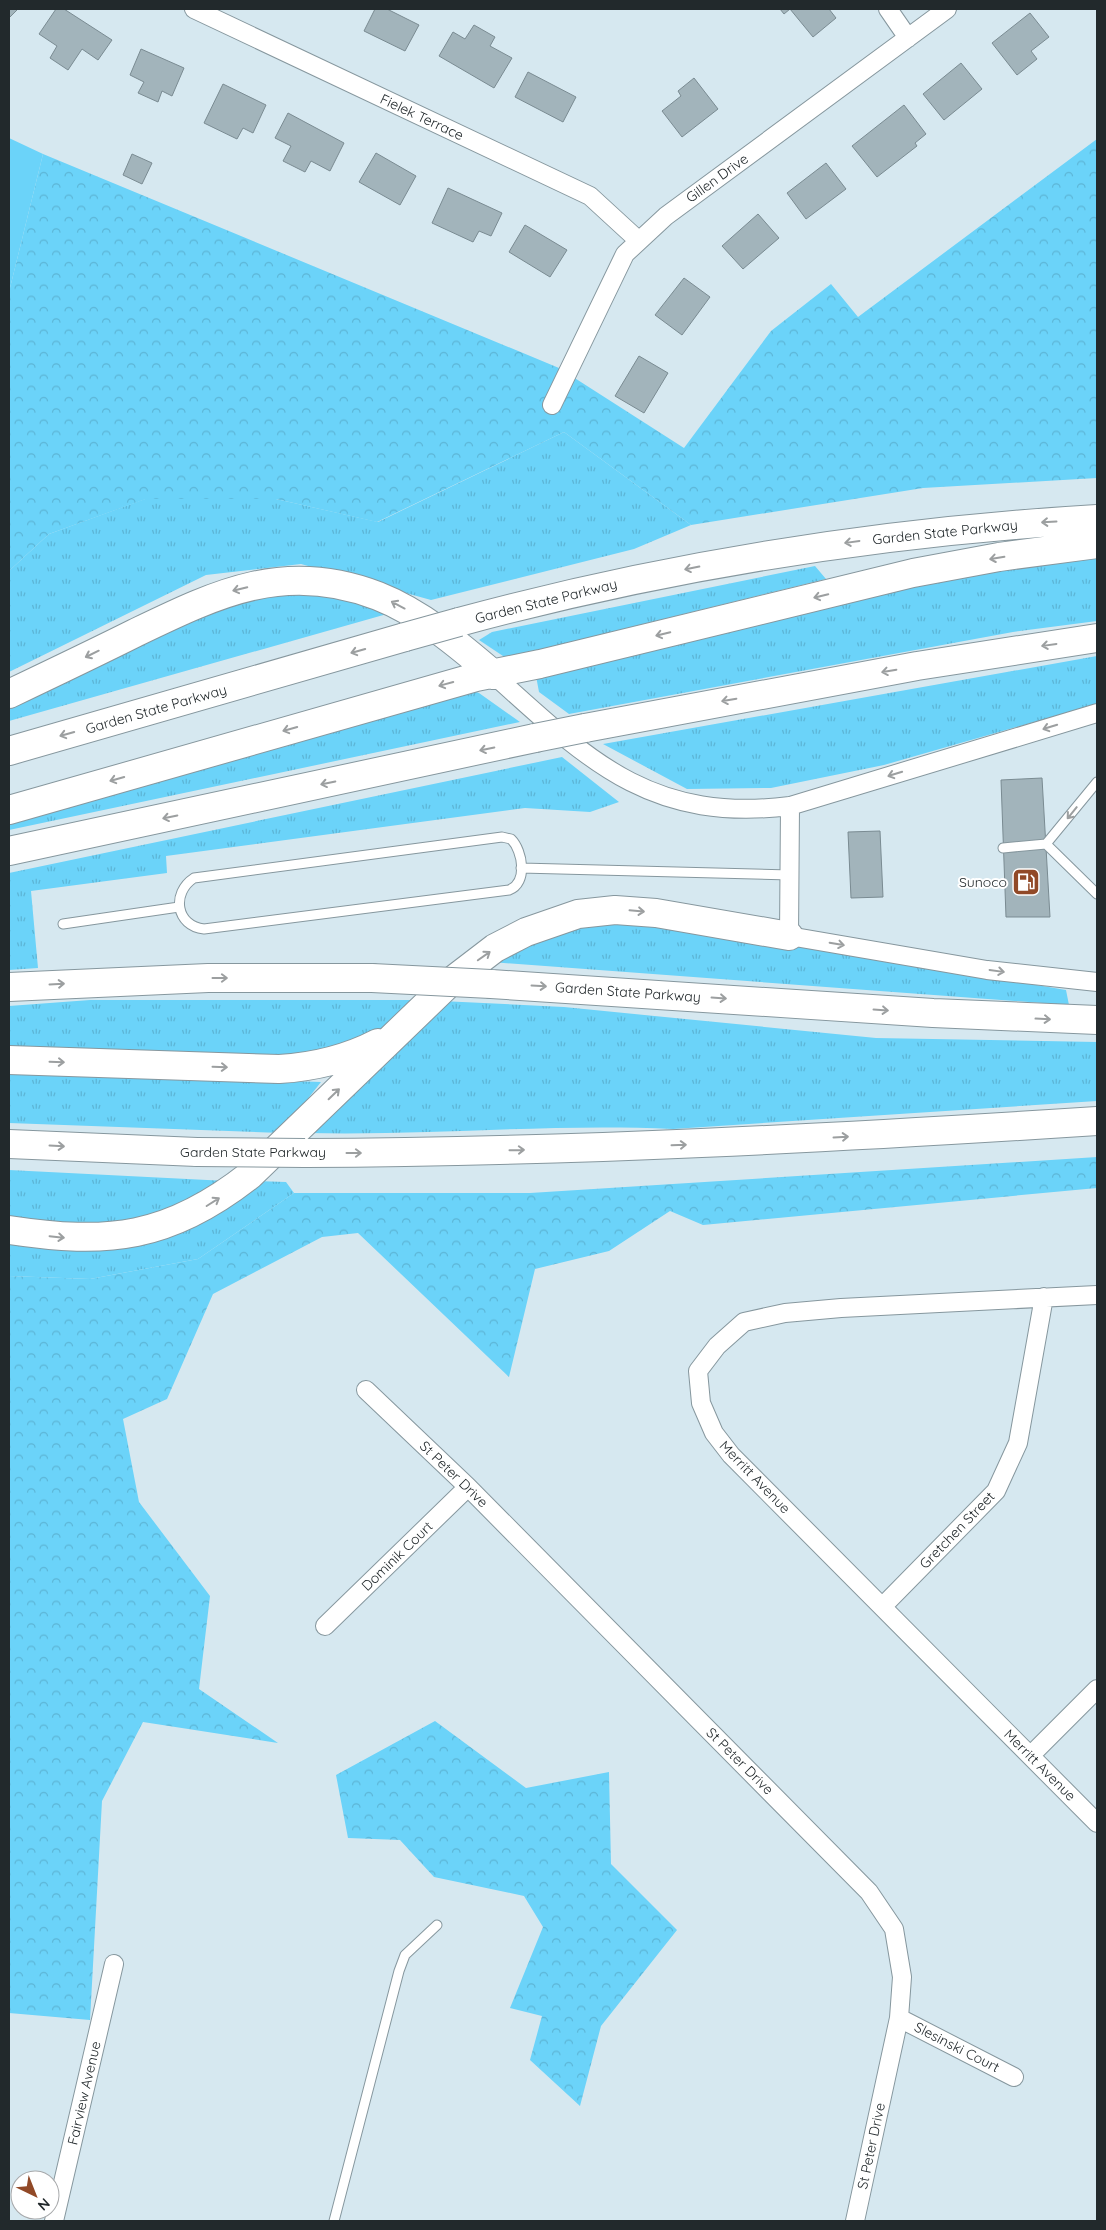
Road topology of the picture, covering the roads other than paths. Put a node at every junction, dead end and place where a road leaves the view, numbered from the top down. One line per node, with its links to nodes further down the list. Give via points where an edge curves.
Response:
1 (194, 9): 5 (street, Fielek Terrace, via 590,196)
2 (888, 9): 4 (street)
3 (947, 9): 4 (street, Gillen Drive)
4 (908, 38): 5 (street, Gillen Drive, via 666,216)
5 (639, 241): 6 (street, Gillen Drive, via 625,254)
6 (552, 405)
7 (1097, 519): 13 (highway, Garden State Parkway, one-way to 13, bridge, via 993,525 791,550 590,588 405,637)
8 (1097, 544): 10 (highway, one-way to 10, via 998,557 913,573)
9 (1097, 638): 19 (highway, one-way to 19, bridge, via 907,668 585,728)
10 (494, 675): 11 (highway, one-way to 11, via 429,624 395,603 339,585 295,580 253,585 213,597); 15 (street, via 571,743 603,767 637,786 703,806 748,810); 16 (highway, one-way to 16, via 427,690)
11 (9, 694)
12 (1097, 713): 15 (street, one-way to 15)
13 (9, 751)
14 (1097, 782): 17 (lane, one-way to 17)
15 (790, 806): 21 (street)
16 (9, 810)
17 (1046, 844): 18 (lane); 22 (lane)
18 (1003, 848)
19 (9, 851)
20 (521, 868): 21 (lane); 23 (lane, via 516,888 508,890 204,929 196,928 184,918); 23 (lane, via 516,844 502,837 194,878 180,893)
21 (790, 875): 25 (street)
22 (1097, 894)
23 (179, 907): 24 (lane)
24 (63, 924)
25 (789, 936): 26 (street, one-way to 26, via 987,970); 29 (highway, one-way to 25, via 448,984 495,948 542,925 578,914 615,910 656,913)
26 (1097, 982)
27 (9, 987): 28 (highway, Garden State Parkway, one-way to 28, bridge, via 208,978 372,978)
28 (1097, 1020)
29 (395, 1034): 30 (highway, one-way to 29, via 293,1068 356,1054); 33 (highway, one-way to 29, via 67,1238 106,1237 151,1229 192,1215 250,1175)
30 (9, 1060)
31 (1097, 1121): 32 (highway, Garden State Parkway, one-way to 31, bridge, via 197,1152 461,1152 844,1137)
32 (9, 1144)
33 (9, 1230)
34 (1097, 1295): 35 (street, Merritt Avenue)
35 (1044, 1297): 38 (street, Gretchen Street, via 1018,1443 996,1491); 38 (street, Merritt Avenue, via 785,1313 744,1322 717,1346 698,1371 701,1403 714,1433 731,1455)
36 (366, 1390): 37 (street, St Peter Drive)
37 (468, 1487): 39 (street, Dominik Court); 45 (street, St Peter Drive, via 869,1892 894,1929 902,1977)
38 (883, 1606): 41 (street, Merritt Avenue)
39 (325, 1626)
40 (1097, 1689): 41 (street)
41 (1031, 1755): 42 (street, Merritt Avenue)
42 (1097, 1823)
43 (437, 1925): 48 (lane, via 405,1955)
44 (114, 1964): 47 (street, Fairview Avenue)
45 (899, 2018): 46 (street, Slesinski Court); 49 (street, St Peter Drive)
46 (1014, 2076)
47 (54, 2221)
48 (334, 2221)
49 (855, 2221)

